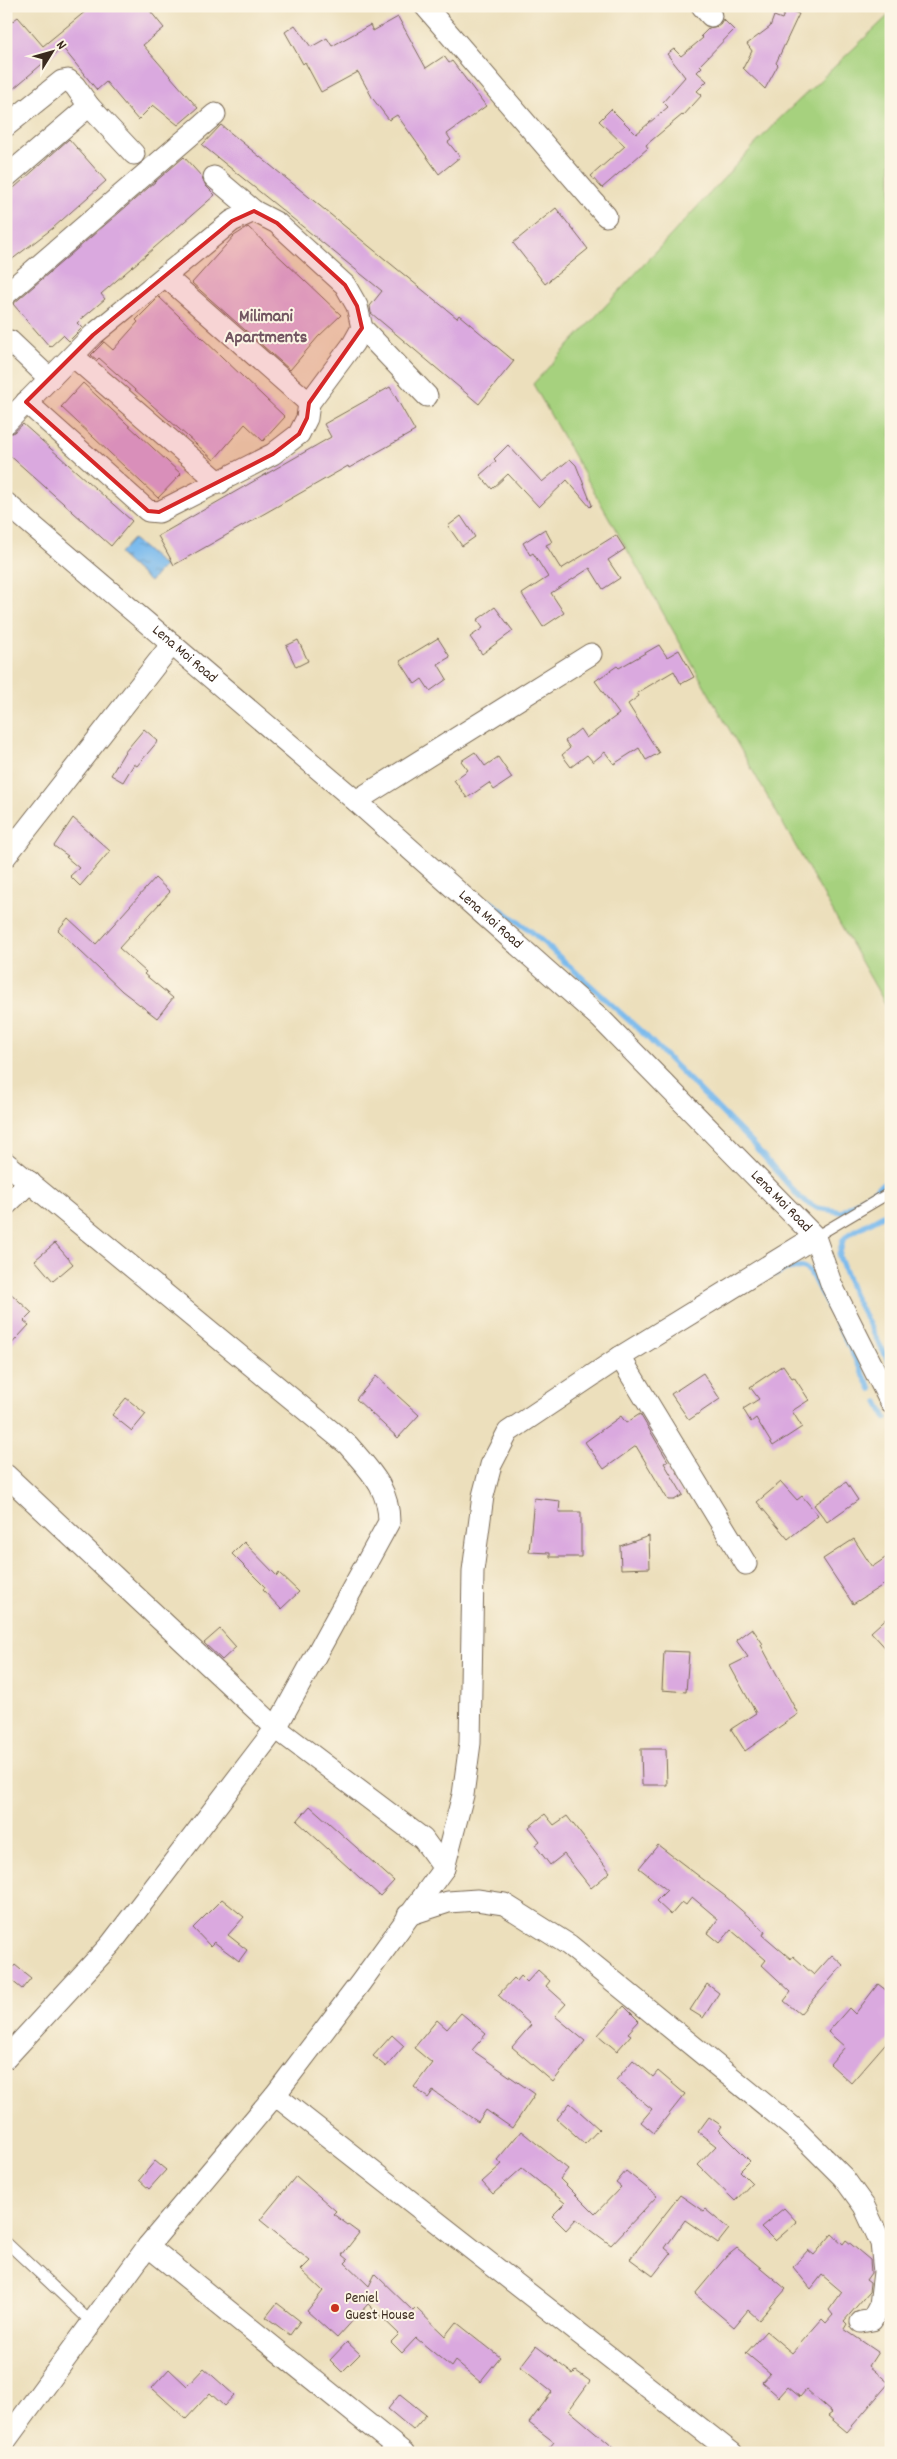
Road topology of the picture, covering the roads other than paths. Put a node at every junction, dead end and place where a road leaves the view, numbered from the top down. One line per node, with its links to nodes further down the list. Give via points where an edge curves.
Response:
1 (425, 6): 9 (street)
2 (89, 106): 4 (street, via 75,86 68,80 62,81); 5 (street); 6 (street)
3 (215, 114): 11 (street)
4 (6, 126)
5 (134, 154)
6 (6, 177)
7 (214, 178): 8 (street)
8 (254, 211): 10 (street, via 232,221); 12 (street, via 276,223 345,285 357,306)
9 (606, 216)
10 (165, 276): 14 (street, via 93,335); 18 (street)
11 (6, 294)
12 (362, 328): 16 (street); 18 (street)
13 (10, 341): 15 (street)
14 (73, 356): 15 (street); 20 (street)
15 (50, 379): 17 (street)
16 (427, 396)
17 (26, 402): 19 (street); 20 (street, via 148,511 159,512)
18 (309, 403): 20 (street, via 307,418 298,434 273,454)
19 (6, 423)
20 (220, 483)
21 (6, 503): 22 (street, Lena Moi Road)
22 (172, 644): 24 (street, Lena Moi Road); 25 (street)
23 (591, 654): 24 (street)
24 (356, 801): 30 (street, Lena Moi Road, via 600,1018)
25 (6, 856)
26 (6, 1163): 27 (street)
27 (30, 1182): 29 (street); 35 (street, via 348,1444 381,1484 387,1498 388,1522)
28 (891, 1192): 30 (lane)
29 (6, 1205)
30 (815, 1237): 31 (street); 32 (street, Lena Moi Road, via 832,1286)
31 (620, 1356): 34 (street); 36 (street, via 508,1432 491,1464 483,1496 473,1571 470,1743 463,1795)
32 (891, 1403)
33 (6, 1475): 35 (street)
34 (746, 1564)
35 (276, 1728): 36 (street, via 423,1839); 38 (street, via 111,1944)
36 (444, 1868): 37 (street)
37 (408, 1915): 39 (street); 43 (street, via 448,1902 477,1900 504,1904 569,1945 796,2130 843,2177 864,2206 881,2243 884,2272 880,2305 872,2320)
38 (6, 2058)
39 (274, 2094): 41 (street); 46 (street)
40 (6, 2242): 42 (lane)
41 (148, 2246): 42 (street); 45 (street)
42 (91, 2322): 44 (street)
43 (861, 2322)
44 (6, 2440)
45 (404, 2453)
46 (732, 2453)

